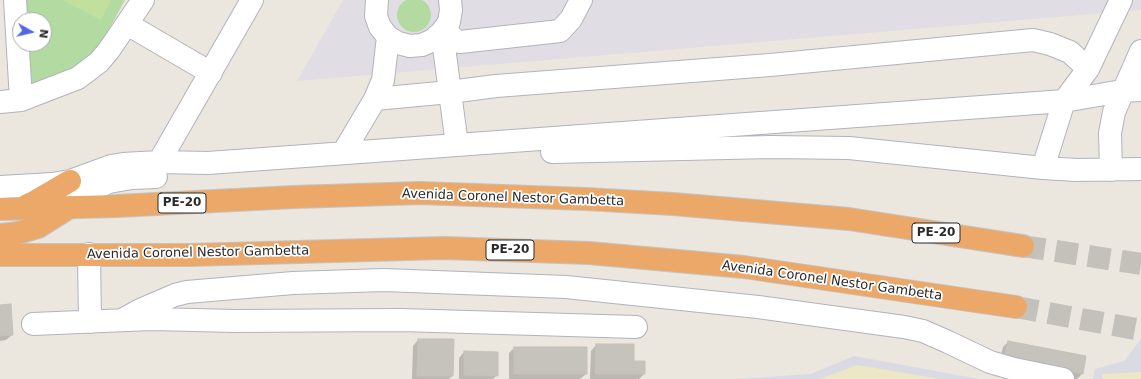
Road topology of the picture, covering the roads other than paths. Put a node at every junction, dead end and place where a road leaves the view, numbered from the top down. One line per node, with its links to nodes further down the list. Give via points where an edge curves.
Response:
1 (15, 0): 17 (street)
2 (143, 0): 8 (street)
3 (252, 0): 13 (street)
4 (377, 0): 10 (street, via 376,16)
5 (450, 0): 9 (street, via 449,22)
6 (581, 0): 9 (street, via 571,19 560,31 460,42)
7 (1121, 0): 12 (street)
8 (127, 24): 13 (street); 17 (street, via 99,62 78,78)
9 (444, 30): 10 (street, via 433,40 422,45 410,46); 15 (street)
10 (388, 37): 16 (street, via 382,80)
11 (1141, 51): 14 (street)
12 (1088, 69): 15 (street, via 1070,52 1033,40); 18 (street)
13 (211, 73): 21 (street)
14 (1132, 91): 18 (street); 24 (street, via 1114,112 1110,133)
15 (450, 92): 16 (street); 19 (street)
16 (375, 99): 20 (street)
17 (10, 101)
18 (1064, 101): 19 (street); 22 (street)
19 (457, 145): 20 (street)
20 (343, 154): 21 (street, via 208,163)
21 (159, 162): 25 (street, via 111,166)
22 (1043, 168): 24 (street); 27 (street, via 849,148 771,146 513,154 364,166 132,178 97,187)
23 (1141, 169): 24 (street)
24 (1111, 170)
25 (70, 181): 26 (street); 28 (highway, via 34,202)
26 (0, 187)
27 (71, 206): 28 (highway, Avenida Coronel Nestor Gambetta / PE-20); 29 (highway, via 38,227); 30 (highway, Avenida Coronel Nestor Gambetta / PE-20, via 420,193 586,199 849,220)
28 (7, 209)
29 (0, 235)
30 (1023, 246)
31 (89, 254): 32 (highway, Avenida Coronel Nestor Gambetta / PE-20); 34 (highway, Avenida Coronel Nestor Gambetta / PE-20, via 189,255 444,248 589,253 744,267); 37 (street)
32 (0, 255)
33 (237, 288): 35 (street, via 175,295); 36 (street); 40 (street, via 293,283 392,280 566,287 758,307 904,326 923,331 990,362)
34 (1016, 307)
35 (122, 320): 36 (street); 37 (street)
36 (236, 321): 39 (street, via 401,320)
37 (90, 322): 38 (street)
38 (33, 324)
39 (636, 327)
40 (1063, 379)

